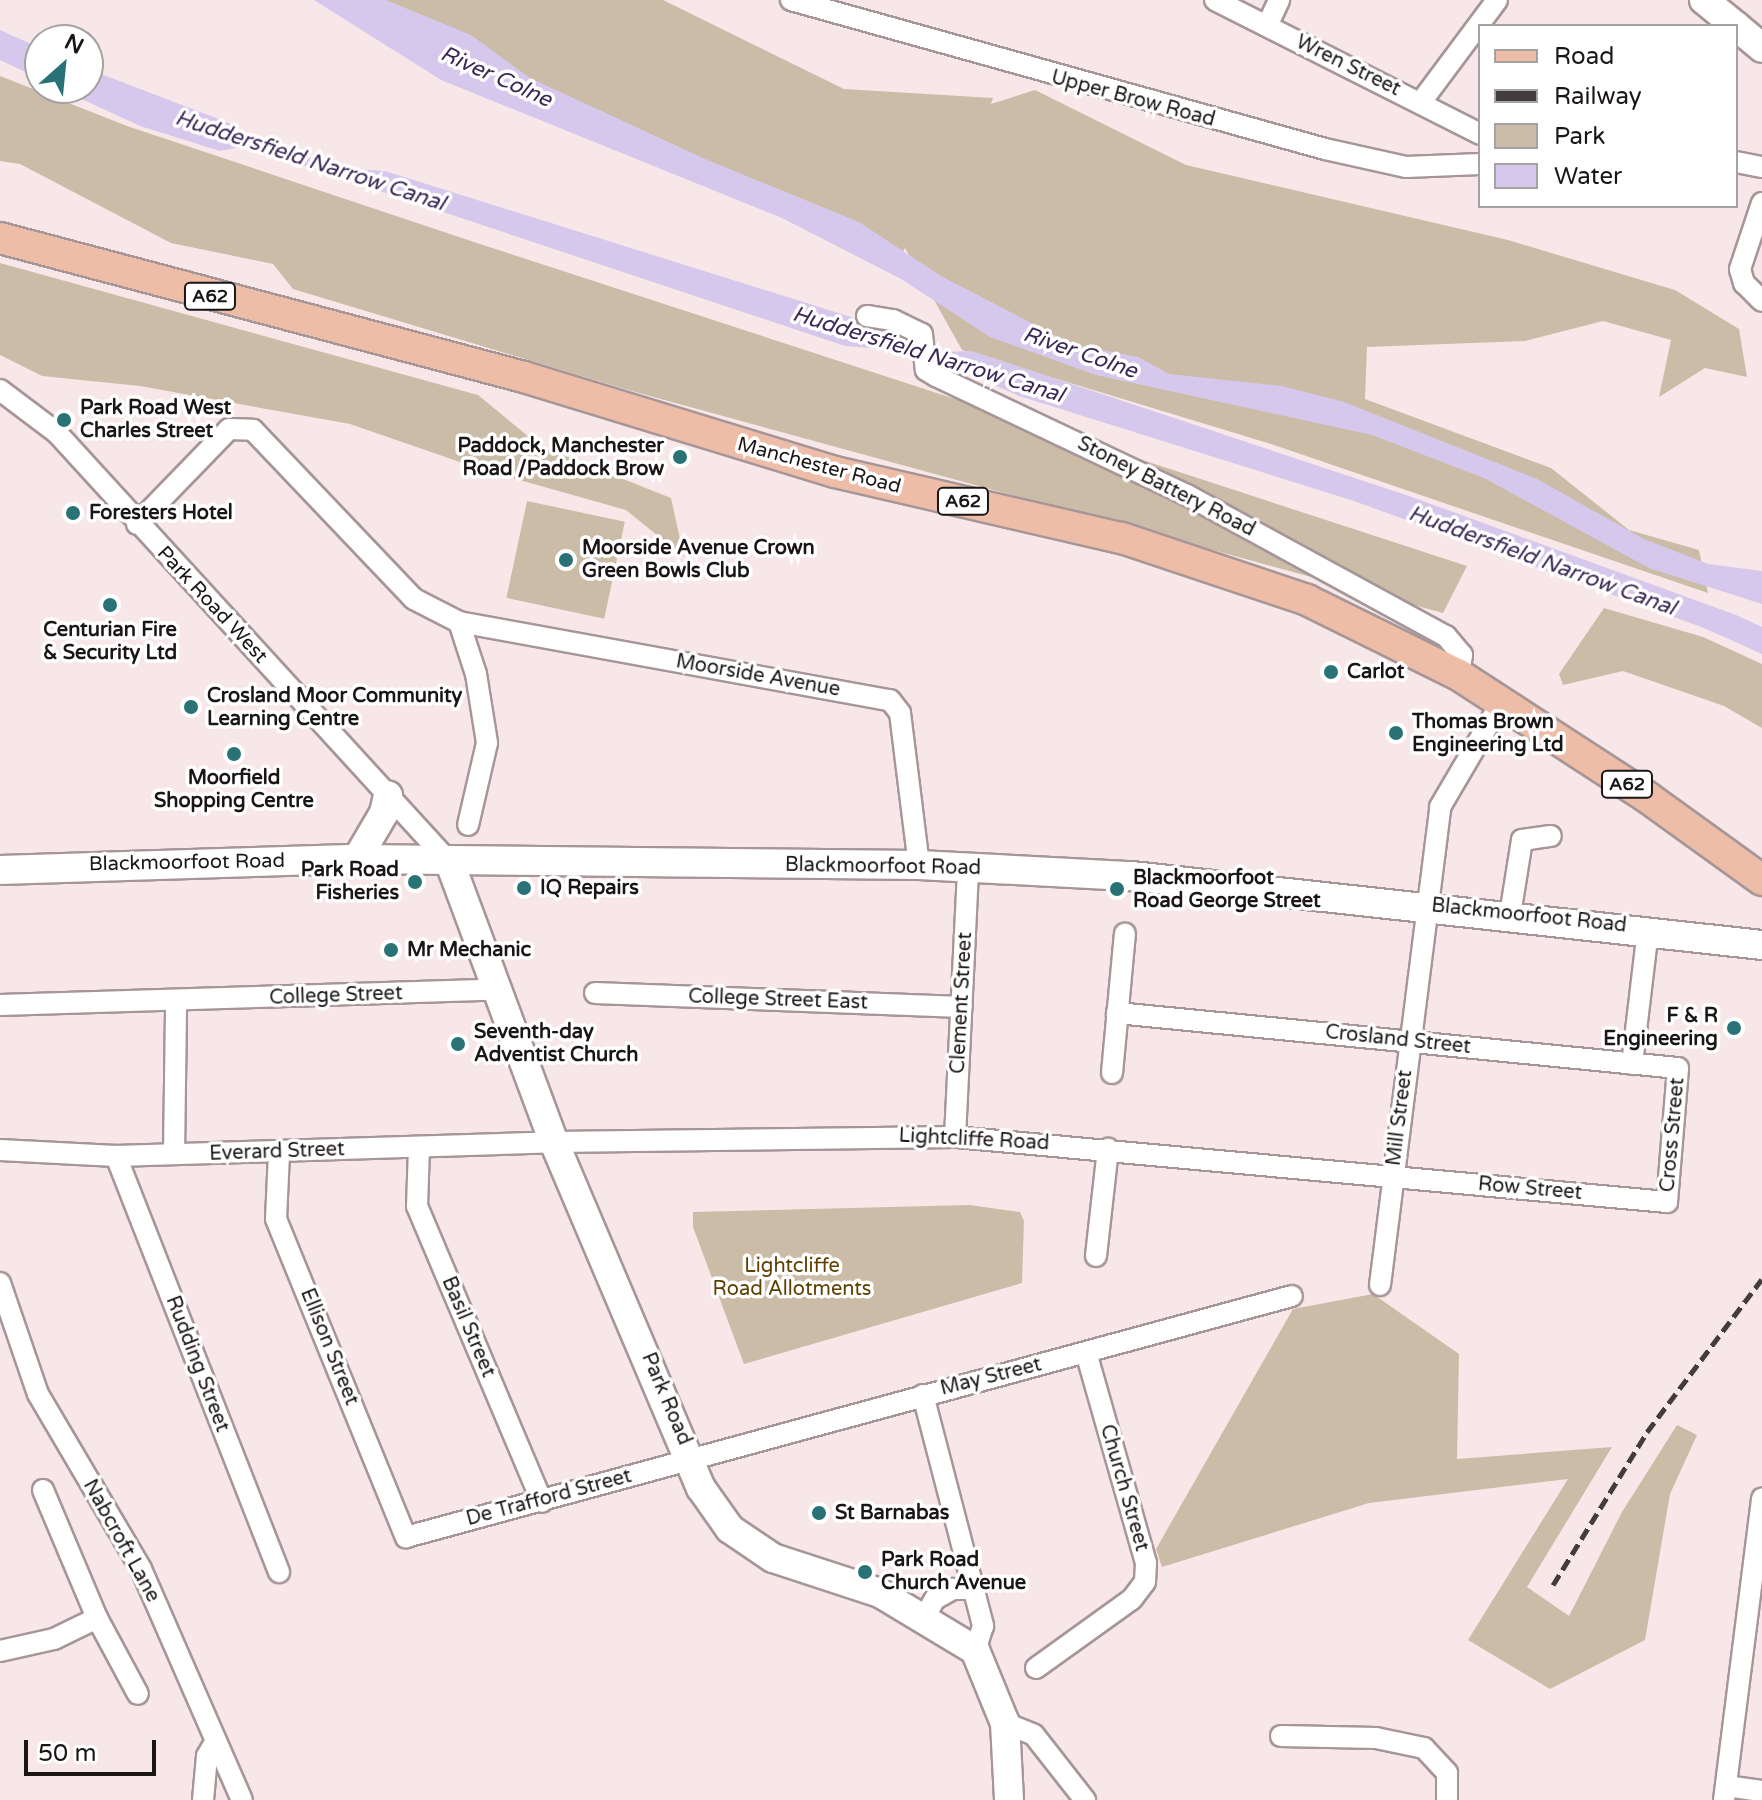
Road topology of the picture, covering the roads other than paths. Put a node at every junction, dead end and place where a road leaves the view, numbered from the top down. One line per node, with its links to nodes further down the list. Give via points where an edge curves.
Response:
1 (791, 0): 15 (street, Upper Brow Road, via 1325,149 1406,167)
2 (1215, 0): 8 (street, Wren Street)
3 (1279, 0): 8 (street)
4 (1497, 0): 6 (street)
5 (1704, 0): 7 (street)
6 (1479, 24)
7 (1734, 24)
8 (1267, 26): 12 (street, Wren Street)
9 (1478, 26): 12 (street)
10 (1738, 28): 11 (street)
11 (1762, 48)
12 (1421, 102): 13 (street, Wren Street)
13 (1478, 133)
14 (1738, 162): 16 (street)
15 (1478, 164)
16 (1762, 167)
17 (1762, 203): 19 (street, via 1740,269 1744,283)
18 (0, 238): 24 (main road, Manchester Road / A62, via 524,377 835,472 1122,538 1319,605)
19 (1762, 301)
20 (867, 316): 24 (street, Stoney Battery Road, via 909,326 936,376 1187,495 1446,636 1462,655)
21 (0, 390): 22 (street, Park Road West, via 57,433)
22 (137, 524): 23 (street, Moorside Avenue, via 229,429 253,430 414,599); 26 (street, Park Road West)
23 (459, 622): 27 (street, via 476,674 487,743); 31 (street, Moorside Avenue, via 890,700 900,713)
24 (1459, 675): 25 (main road, Manchester Road / A62)
25 (1501, 703): 34 (main road, Manchester Road / A62, via 1647,797); 35 (street, Mill Street, via 1440,807)
26 (388, 795): 29 (street, via 384,813); 30 (street, Park Road West)
27 (468, 825)
28 (1551, 836): 36 (street, via 1522,840)
29 (357, 859): 30 (street, Blackmoorfoot Road); 33 (street, Blackmoorfoot Road)
30 (450, 863): 31 (street, Blackmoorfoot Road); 40 (street, Park Road)
31 (919, 865): 32 (street, Blackmoorfoot Road)
32 (968, 868): 35 (street, Blackmoorfoot Road, via 1132,876); 44 (street, Clement Street)
33 (0, 870)
34 (1762, 880)
35 (1425, 904): 36 (street, Blackmoorfoot Road); 46 (street, Mill Street)
36 (1510, 915): 37 (street, Blackmoorfoot Road)
37 (1648, 930): 39 (street, Blackmoorfoot Road); 47 (street)
38 (1125, 934): 45 (street)
39 (1761, 945)
40 (497, 989): 42 (street, College Street); 51 (street, Park Road)
41 (595, 993): 44 (street, College Street East)
42 (176, 1002): 43 (street, College Street); 56 (street)
43 (0, 1005)
44 (962, 1007): 50 (street, Clement Street)
45 (1117, 1013): 46 (street, Crosland Street); 49 (street)
46 (1409, 1041): 47 (street, Crosland Street); 58 (street, Mill Street)
47 (1632, 1064): 48 (street, Crosland Street)
48 (1678, 1068): 59 (street, Cross Street)
49 (1112, 1073)
50 (955, 1137): 51 (street, Lightcliffe Road); 53 (street, Lightcliffe Road)
51 (554, 1142): 52 (street, Everard Street); 66 (street, Park Road)
52 (419, 1147): 55 (street, Everard Street); 69 (street, Basil Street, via 417,1206)
53 (1108, 1149): 58 (street, Lightcliffe Road); 60 (street)
54 (0, 1150): 57 (street, Everard Street)
55 (279, 1153): 56 (street, Everard Street); 70 (street, Ellison Street, via 276,1219)
56 (174, 1154): 57 (street, Everard Street)
57 (116, 1156): 71 (street, Rudding Street)
58 (1393, 1176): 59 (street, Row Street); 62 (street, Mill Street)
59 (1667, 1202)
60 (1096, 1256)
61 (0, 1283): 82 (street, Nabcroft Lane, via 38,1394 141,1569)
62 (1380, 1285)
63 (1292, 1296): 64 (street, May Street)
64 (1086, 1353): 65 (street, May Street); 78 (street, Church Street, via 1146,1563 1145,1582 1132,1599)
65 (923, 1395): 66 (street, May Street); 72 (street)
66 (691, 1459): 69 (street, De Trafford Street); 73 (street, Park Road, via 708,1498 730,1529 773,1558 880,1593)
67 (43, 1490): 74 (street)
68 (1762, 1498): 75 (street)
69 (542, 1502): 70 (street, De Trafford Street)
70 (406, 1537)
71 (279, 1572)
72 (973, 1589): 73 (street, via 953,1589 935,1599); 76 (street, via 983,1626)
73 (925, 1616): 76 (street, Park Road)
74 (97, 1618): 77 (street, via 54,1639); 79 (street)
75 (1755, 1626): 84 (street)
76 (975, 1650): 80 (street)
77 (0, 1651)
78 (1036, 1668)
79 (138, 1694)
80 (1005, 1723): 87 (street); 88 (street, via 1034,1735)
81 (1281, 1736): 89 (street, via 1376,1738 1424,1748 1447,1773)
82 (214, 1744): 85 (street, via 207,1756); 86 (street, Nabcroft Lane)
83 (1762, 1791): 84 (street)
84 (1725, 1793)
85 (203, 1800)
86 (242, 1800)
87 (1009, 1800)
88 (1085, 1800)
89 (1447, 1800)

